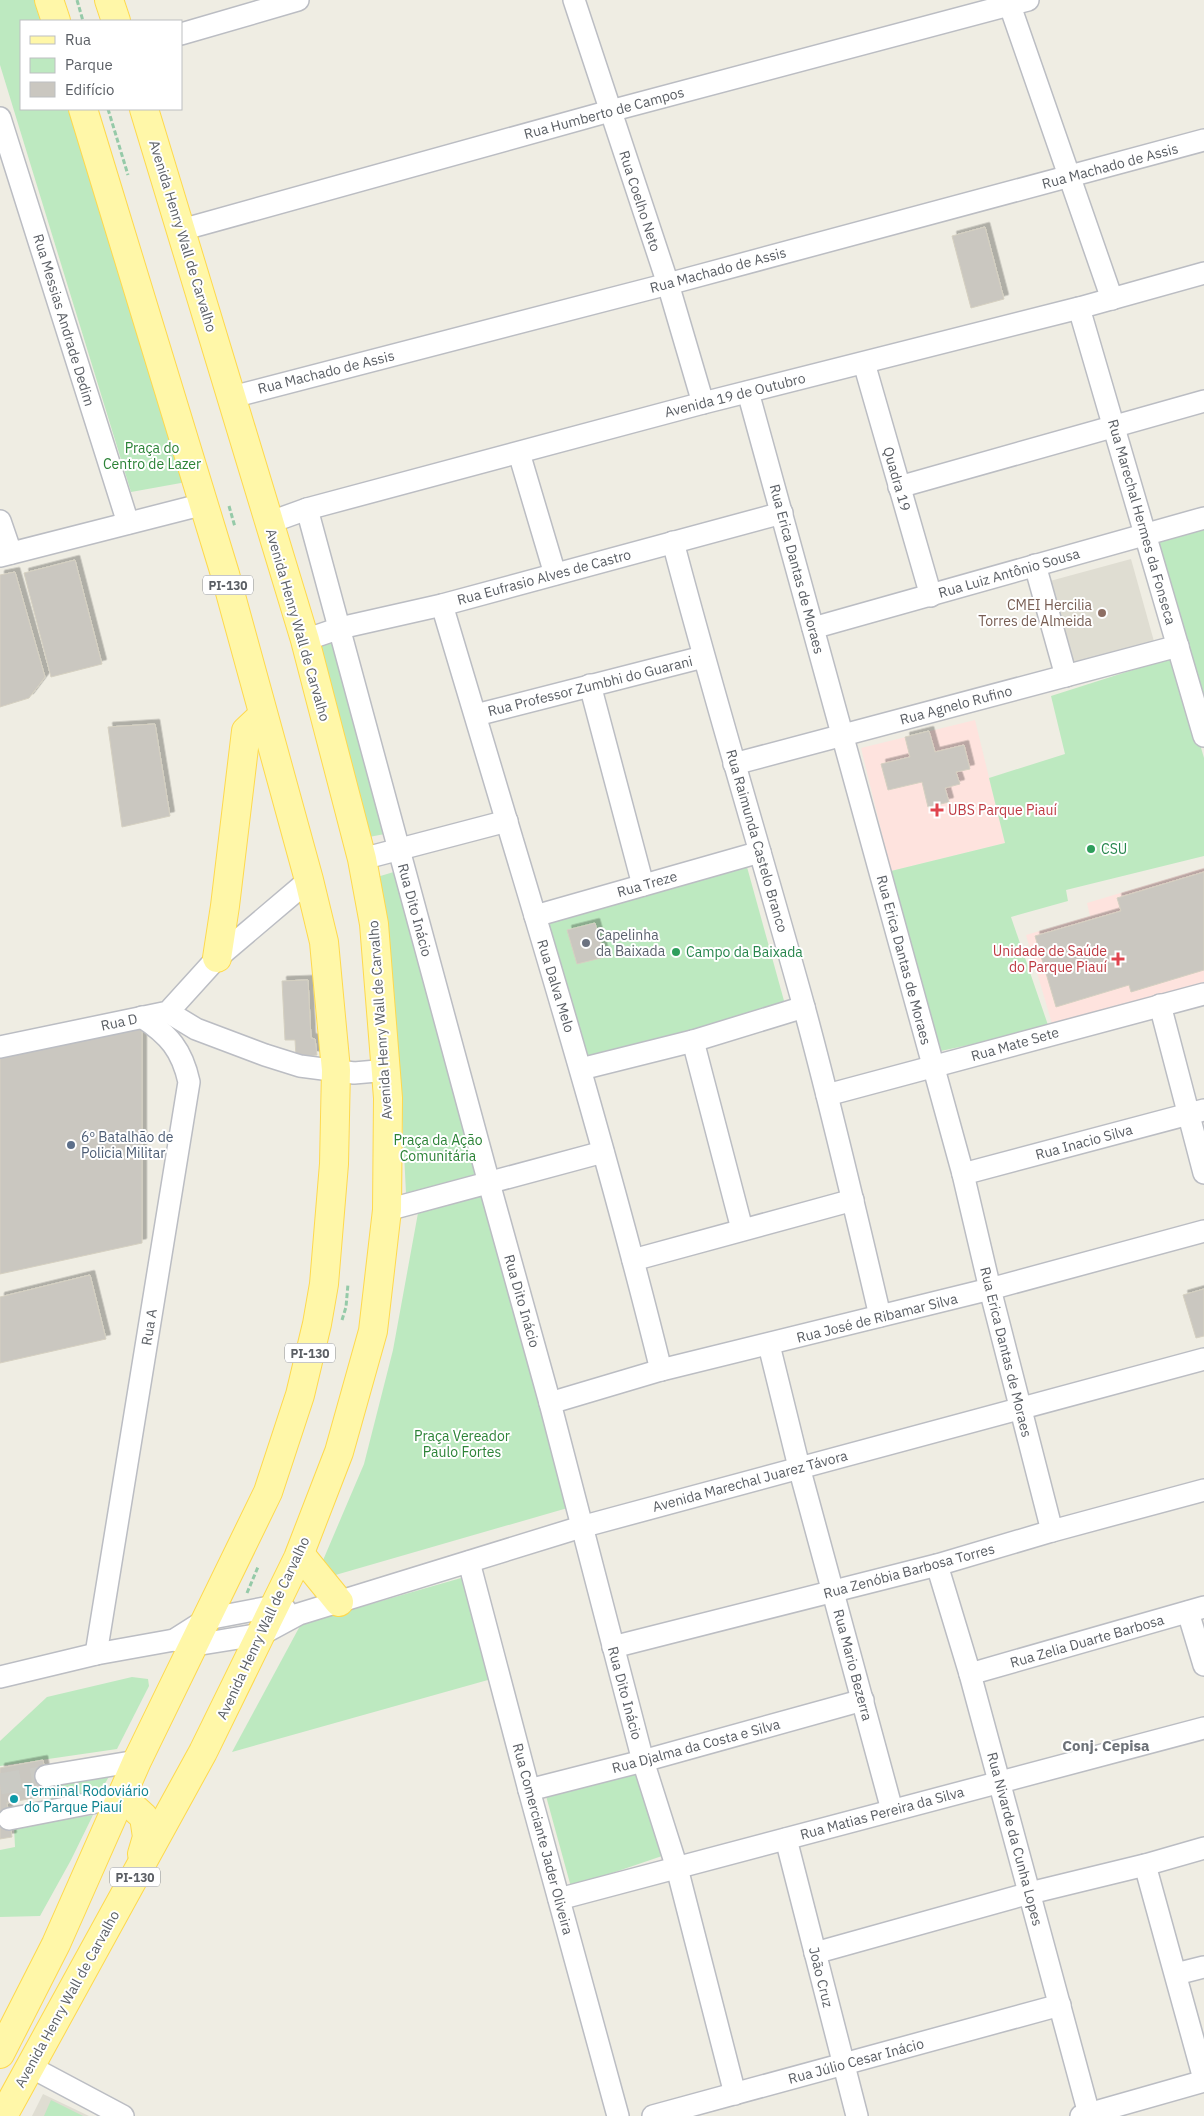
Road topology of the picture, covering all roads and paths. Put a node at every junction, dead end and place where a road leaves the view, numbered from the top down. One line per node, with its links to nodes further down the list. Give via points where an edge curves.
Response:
1 (49, 0): 7 (main road)
2 (78, 0): 8 (path)
3 (109, 0): 9 (main road)
4 (298, 0): 10 (street)
5 (574, 0): 13 (street, Rua Coelho Neto)
6 (1015, 2): 13 (street, Rua Humberto de Campos); 16 (street)
7 (56, 20)
8 (83, 20)
9 (116, 20)
10 (182, 34)
11 (83, 110): 30 (main road, PI-130)
12 (144, 110): 17 (main road, Avenida Henry Wall de Carvalho / PI-130)
13 (610, 111): 17 (street, Rua Humberto de Campos); 19 (street, Rua Coelho Neto)
14 (0, 118): 35 (street, Rua Messias Andrade Dedim)
15 (1204, 140): 16 (street, Rua Machado de Assis)
16 (1068, 177): 19 (street, Rua Machado de Assis); 20 (street)
17 (181, 230): 24 (main road, Avenida Henry Wall de Carvalho / PI-130)
18 (1204, 273): 20 (street, Avenida 19 de Outubro)
19 (668, 284): 24 (street, Rua Machado de Assis); 26 (street, Rua Coelho Neto)
20 (1112, 299): 21 (street, Avenida 19 de Outubro)
21 (1079, 308): 22 (street, Avenida 19 de Outubro); 27 (street, Rua Marechal Hermes da Fonseca)
22 (864, 363): 23 (street, Avenida 19 de Outubro); 29 (street, Quadra 19)
23 (748, 392): 26 (street, Avenida 19 de Outubro); 32 (street, Rua Erica Dantas de Moraes)
24 (232, 397): 36 (main road, Avenida Henry Wall de Carvalho / PI-130)
25 (1204, 401): 27 (street)
26 (703, 403): 28 (street, Avenida 19 de Outubro)
27 (1115, 426): 29 (street); 37 (street, Rua Marechal Hermes da Fonseca)
28 (519, 453): 31 (street, Avenida 19 de Outubro); 41 (street)
29 (900, 487): 42 (street, Quadra 19)
30 (204, 504): 35 (street); 52 (main road, PI-130)
31 (307, 509): 36 (street, Avenida 19 de Outubro); 44 (street, Rua Dito Inácio)
32 (782, 513): 38 (street, Rua Eufrasio Alves de Castro); 45 (street, Rua Erica Dantas de Moraes)
33 (1204, 518): 37 (street, Rua Luiz Antônio Sousa)
34 (0, 521): 39 (street)
35 (128, 523): 39 (street)
36 (268, 523): 46 (main road, Avenida Henry Wall de Carvalho / PI-130)
37 (1145, 533): 40 (street, Rua Luiz Antônio Sousa); 47 (street, Rua Marechal Hermes da Fonseca)
38 (673, 542): 41 (street, Rua Eufrasio Alves de Castro); 48 (street, Rua Raimunda Castelo Branco)
39 (5, 555)
40 (1035, 566): 42 (street, Rua Luiz Antônio Sousa); 49 (street)
41 (555, 574): 43 (street, Rua Eufrasio Alves de Castro)
42 (931, 596): 45 (street, Rua Luiz Antônio Sousa)
43 (442, 605): 44 (street, Rua Eufrasio Alves de Castro); 51 (street, Rua Dalva Melo)
44 (340, 628): 46 (street, Rua Eufrasio Alves de Castro); 57 (street, Rua Dito Inácio)
45 (813, 628): 53 (street, Rua Erica Dantas de Moraes)
46 (305, 640): 59 (main road, Avenida Henry Wall de Carvalho / PI-130)
47 (1178, 646): 49 (street, Rua Agnelo Rufino); 54 (street, Rua Marechal Hermes da Fonseca)
48 (703, 657): 50 (street, Rua Professor Zumbhi do Guarani); 55 (street, Rua Raimunda Castelo Branco)
49 (1066, 676): 53 (street, Rua Agnelo Rufino)
50 (590, 685): 51 (street, Rua Professor Zumbhi do Guarani); 61 (street)
51 (476, 714): 56 (street, Rua Dalva Melo)
52 (263, 715): 60 (main road, PI-130); 63 (main road, via 246,731)
53 (843, 735): 55 (street, Rua Agnelo Rufino); 71 (street, Rua Erica Dantas de Moraes)
54 (1204, 736)
55 (734, 764): 58 (street, Rua Raimunda Castelo Branco)
56 (507, 821): 57 (street); 62 (street, Rua Dalva Melo)
57 (398, 850): 59 (street); 80 (street, Rua Dito Inácio)
58 (760, 852): 61 (street, Rua Treze); 66 (street, Rua Raimunda Castelo Branco)
59 (362, 859): 72 (main road, Avenida Henry Wall de Carvalho / PI-130, via 374,924)
60 (309, 880): 63 (street); 74 (main road, PI-130, via 324,942)
61 (643, 885): 62 (street, Rua Treze)
62 (535, 916): 73 (street, Rua Dalva Melo)
63 (217, 958): 67 (street)
64 (1204, 994): 65 (street, Rua Mate Sete)
65 (1160, 1005): 71 (street, Rua Mate Sete); 76 (street)
66 (804, 1007): 69 (street); 75 (street, Rua Raimunda Castelo Branco)
67 (168, 1012): 68 (street, Rua D); 74 (street, via 196,1029 265,1055 300,1066)
68 (142, 1017): 70 (street, Rua D); 108 (street, Rua A, via 157,1026 171,1042 184,1060 189,1082)
69 (693, 1041): 73 (street); 83 (street)
70 (0, 1048)
71 (934, 1067): 75 (street, Rua Mate Sete); 79 (street, Rua Erica Dantas de Moraes)
72 (384, 1068): 74 (street, via 354,1073); 82 (main road, Avenida Henry Wall de Carvalho / PI-130, via 388,1098)
73 (581, 1069): 77 (street, Rua Dalva Melo)
74 (336, 1070): 104 (main road, PI-130, via 334,1164 324,1284 302,1386 268,1492)
75 (827, 1095): 81 (street, Rua Raimunda Castelo Branco)
76 (1196, 1112): 78 (street); 79 (street, Rua Inacio Silva)
77 (603, 1152): 80 (street); 85 (street, Rua Dalva Melo)
78 (1204, 1172)
79 (963, 1174): 86 (street, Rua Erica Dantas de Moraes)
80 (488, 1183): 82 (street); 91 (street, Rua Dito Inácio)
81 (853, 1200): 83 (street); 87 (street, Rua Raimunda Castelo Branco)
82 (387, 1210): 97 (main road, Avenida Henry Wall de Carvalho / PI-130, via 371,1340 338,1452)
83 (742, 1229): 85 (street)
84 (1204, 1231): 86 (street, Rua José de Ribamar Silva)
85 (634, 1260): 90 (street, Rua Dalva Melo)
86 (990, 1289): 87 (street, Rua José de Ribamar Silva); 92 (street, Rua Erica Dantas de Moraes)
87 (880, 1316): 88 (street, Rua José de Ribamar Silva)
88 (769, 1345): 90 (street, Rua José de Ribamar Silva); 93 (street, Rua Mario Bezerra)
89 (1204, 1359): 92 (street, Avenida Marechal Juarez Távora)
90 (661, 1370): 91 (street, Rua José de Ribamar Silva)
91 (550, 1403): 95 (street, Rua Dito Inácio)
92 (1020, 1410): 93 (street, Avenida Marechal Juarez Távora); 96 (street, Rua Erica Dantas de Moraes)
93 (799, 1467): 95 (street, Avenida Marechal Juarez Távora); 100 (street, Rua Mario Bezerra)
94 (1204, 1490): 96 (street, Rua Zenóbia Barbosa Torres)
95 (581, 1527): 98 (street, Avenida Marechal Juarez Távora); 107 (street, Rua Dito Inácio)
96 (1052, 1530): 99 (street, Rua Zenóbia Barbosa Torres)
97 (300, 1554): 101 (main road); 102 (main road, Avenida Henry Wall de Carvalho / PI-130)
98 (469, 1562): 101 (street, Avenida Marechal Juarez Távora); 118 (street, Rua Comerciante Jader Oliveira)
99 (937, 1565): 100 (street, Rua Zenóbia Barbosa Torres); 110 (street, Rua Nivarde da Cunha Lopes)
100 (834, 1592): 107 (street, Rua Zenóbia Barbosa Torres); 112 (street, Rua Mario Bezerra)
101 (338, 1602): 102 (street, Avenida Marechal Juarez Távora)
102 (287, 1610): 104 (street, Avenida Marechal Juarez Távora); 105 (main road, Avenida Henry Wall de Carvalho / PI-130)
103 (1196, 1610): 109 (street); 110 (street, Rua Zelia Duarte Barbosa)
104 (207, 1619): 106 (main road, PI-130)
105 (262, 1634): 106 (street); 126 (main road, Avenida Henry Wall de Carvalho / PI-130)
106 (184, 1642): 108 (street); 114 (main road, PI-130)
107 (613, 1647): 115 (street, Rua Dito Inácio)
108 (96, 1654): 111 (street)
109 (1204, 1665)
110 (970, 1674): 117 (street, Rua Nivarde da Cunha Lopes)
111 (0, 1677)
112 (863, 1700): 115 (street, Rua Djalma da Costa e Silva); 120 (street, Rua Mario Bezerra)
113 (1204, 1728): 117 (street, Rua Matias Pereira da Silva)
114 (137, 1761): 116 (street); 119 (main road, PI-130)
115 (643, 1762): 118 (street, Rua Djalma da Costa e Silva); 125 (street, Rua Dito Inácio)
116 (46, 1776)
117 (999, 1782): 120 (street, Rua Matias Pereira da Silva); 127 (street, Rua Nivarde da Cunha Lopes)
118 (529, 1790): 128 (street, Rua Comerciante Jader Oliveira)
119 (122, 1797): 121 (street); 126 (main road, via 144,1817 147,1826 145,1843); 133 (main road, PI-130, via 56,1944)
120 (892, 1810): 122 (street, Rua Matias Pereira da Silva)
121 (9, 1819)
122 (786, 1838): 125 (street, Rua Matias Pereira da Silva); 129 (street, João Cruz)
123 (1204, 1848): 124 (street)
124 (1145, 1865): 127 (street); 131 (street)
125 (677, 1868): 128 (street, Rua Matias Pereira da Silva); 137 (street, Rua Dito Inácio)
126 (128, 1890): 135 (main road, Avenida Henry Wall de Carvalho / PI-130)
127 (1030, 1893): 129 (street); 132 (street, Rua Nivarde da Cunha Lopes)
128 (559, 1899): 141 (street, Rua Comerciante Jader Oliveira)
129 (815, 1953): 134 (street, João Cruz)
130 (1204, 1967): 131 (street)
131 (1176, 1974): 136 (street)
132 (1060, 2005): 134 (street, Rua Júlio Cesar Inácio); 138 (street, Rua Nivarde da Cunha Lopes)
133 (0, 2054)
134 (844, 2064): 137 (street, Rua Júlio Cesar Inácio); 143 (street, João Cruz)
135 (29, 2066): 139 (main road, Avenida Henry Wall de Carvalho / PI-130); 140 (street)
136 (1204, 2080): 138 (street)
137 (735, 2094): 142 (street, Rua Júlio Cesar Inácio)
138 (1085, 2115)
139 (2, 2116)
140 (123, 2116)
141 (618, 2116)
142 (652, 2116)
143 (857, 2116)

